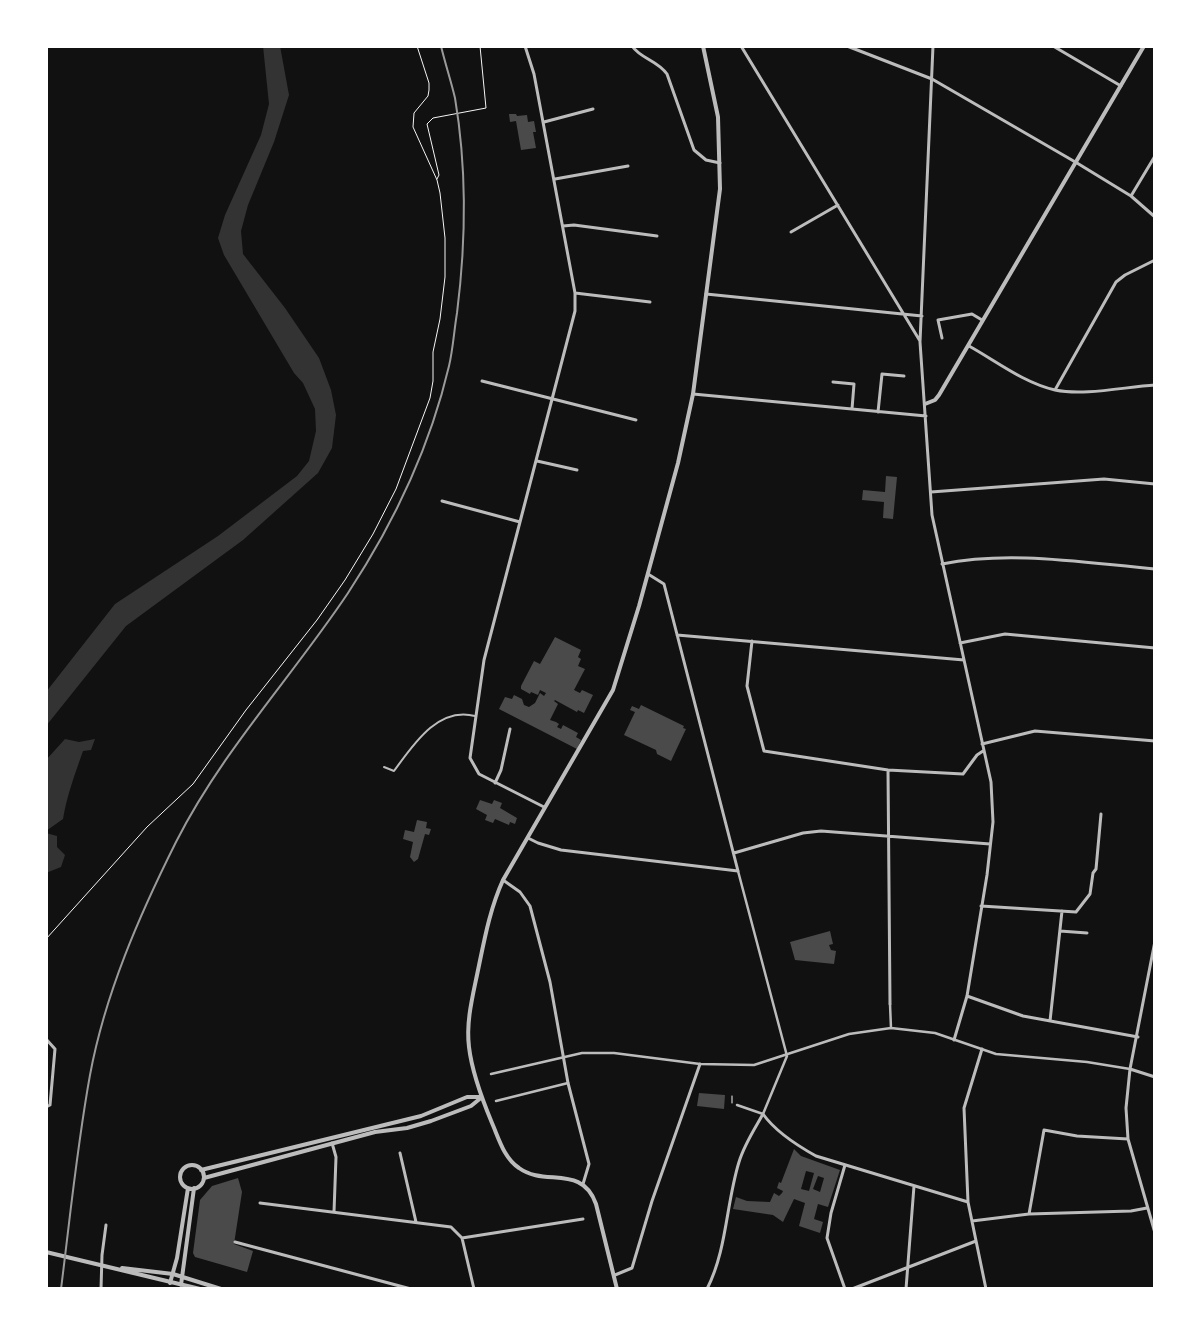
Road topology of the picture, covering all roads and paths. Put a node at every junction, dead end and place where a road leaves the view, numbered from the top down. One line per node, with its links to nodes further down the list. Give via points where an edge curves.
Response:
1 (417, 46): 20 (path, via 429,90 414,113 413,126)
2 (480, 46): 20 (path, via 486,108 438,116 430,120 427,128 439,175)
3 (525, 46): 14 (street)
4 (632, 46): 16 (street, via 640,55 662,66 667,74 694,150 706,160)
5 (703, 46): 16 (street, via 718,117)
6 (741, 46): 22 (street)
7 (847, 46): 11 (street)
8 (933, 46): 11 (street)
9 (1053, 46): 12 (street)
10 (1144, 46): 12 (street)
11 (932, 79): 17 (street); 32 (street)
12 (1121, 86): 17 (street)
13 (593, 109): 14 (street)
14 (544, 122): 19 (street)
15 (1155, 156): 21 (street)
16 (720, 163): 29 (street, via 719,200)
17 (1077, 163): 21 (street); 33 (street)
18 (628, 166): 19 (street)
19 (555, 179): 24 (street)
20 (437, 180): 83 (path, via 445,238 445,277 433,352 432,390 400,480 377,526 345,580 193,784 146,827)
21 (1131, 196): 23 (street)
22 (838, 205): 25 (street); 31 (street)
23 (1155, 217)
24 (563, 226): 26 (street); 28 (street)
25 (791, 232)
26 (657, 236)
27 (1155, 260): 41 (street, via 1116,282)
28 (575, 293): 30 (street); 43 (street, via 575,311)
29 (706, 294): 31 (street); 42 (street)
30 (650, 302)
31 (904, 314): 32 (street); 35 (street)
32 (922, 316): 35 (street)
33 (982, 320): 34 (street, via 972,314 938,320); 36 (street)
34 (942, 338)
35 (920, 342): 44 (street)
36 (969, 346): 41 (street, via 1035,383); 44 (street, via 939,395)
37 (904, 376): 46 (street, via 882,374)
38 (482, 381): 43 (street)
39 (833, 382): 45 (street, via 854,384)
40 (1155, 385): 41 (street)
41 (1055, 390)
42 (693, 394): 45 (street); 57 (street)
43 (552, 400): 48 (street); 49 (street)
44 (925, 404): 47 (street)
45 (852, 409): 46 (street)
46 (878, 412): 47 (street)
47 (926, 416): 52 (street)
48 (636, 420)
49 (537, 461): 50 (street); 54 (street)
50 (577, 470)
51 (1155, 484): 52 (street, via 1104,479)
52 (931, 492): 55 (street)
53 (442, 501): 54 (street)
54 (520, 522): 63 (street, via 484,660)
55 (942, 564): 56 (street, via 973,558); 60 (street)
56 (1155, 569)
57 (648, 574): 58 (street, via 664,584); 71 (street, via 608,701)
58 (677, 635): 59 (street); 76 (street)
59 (752, 640): 62 (street); 69 (street, via 747,686 764,751)
60 (960, 643): 61 (street, via 1005,634); 62 (street)
61 (1155, 648)
62 (964, 660): 66 (street)
63 (475, 716): 68 (lane, via 464,714 444,720 416,739 394,771); 70 (street, via 472,763 479,774)
64 (510, 729): 70 (street)
65 (1155, 741): 66 (street, via 1035,731)
66 (982, 744): 67 (street)
67 (983, 750): 69 (street, via 963,774); 75 (street, via 991,782 993,822)
68 (384, 767)
69 (888, 770): 73 (street)
70 (495, 783): 71 (street)
71 (544, 807): 74 (street)
72 (1102, 814): 80 (street, via 1090,894 1076,912)
73 (887, 836): 75 (street); 76 (street, via 812,832); 87 (street)
74 (528, 838): 77 (street, via 562,850); 78 (street)
75 (990, 844): 79 (street)
76 (734, 853): 77 (street)
77 (738, 871): 95 (street)
78 (503, 880): 94 (street, via 520,892 530,906 550,982); 101 (street, via 487,924 468,1026 470,1054)
79 (981, 906): 80 (street); 86 (street)
80 (1062, 911): 81 (street)
81 (1060, 930): 82 (street); 88 (street)
82 (1087, 933)
83 (46, 939)
84 (1155, 941): 85 (street)
85 (1154, 951): 90 (street)
86 (967, 996): 88 (street, via 1023,1016); 92 (street)
87 (890, 1004): 89 (street)
88 (1050, 1021): 90 (street)
89 (891, 1028): 92 (street, via 921,1030); 95 (street, via 848,1034)
90 (1138, 1037): 97 (street)
91 (46, 1039): 104 (street, via 55,1049 50,1105)
92 (954, 1040): 93 (street)
93 (982, 1050): 97 (street); 116 (street, via 964,1108)
94 (562, 1056): 96 (street, via 614,1053); 98 (street); 100 (street)
95 (787, 1056): 96 (street, via 754,1065); 105 (street)
96 (700, 1064): 134 (street, via 632,1268)
97 (1130, 1069): 99 (street); 106 (street, via 1126,1108)
98 (491, 1074)
99 (1155, 1077)
100 (568, 1084): 102 (street); 112 (street, via 589,1164)
101 (482, 1097): 107 (street, via 471,1106 438,1119); 110 (street, via 467,1097 421,1116); 112 (street, via 503,1150 515,1166 532,1175 571,1179)
102 (496, 1101)
103 (737, 1105): 105 (street)
104 (46, 1107)
105 (763, 1114): 109 (street, via 805,1150); 146 (street, via 738,1164 716,1271)
106 (1128, 1139): 118 (street); 120 (street, via 1044,1130)
107 (332, 1143): 111 (street); 119 (street, via 336,1157)
108 (400, 1153): 124 (street)
109 (845, 1165): 113 (street); 147 (street, via 831,1213 828,1238)
110 (201, 1170): 111 (street); 114 (street, via 191,1165 182,1171 181,1180)
111 (204, 1178): 115 (street, via 201,1185)
112 (582, 1184): 134 (street, via 594,1199)
113 (914, 1186): 116 (street); 131 (street)
114 (188, 1188): 115 (street); 133 (street)
115 (194, 1188): 135 (street)
116 (968, 1202): 123 (street)
117 (260, 1203): 119 (street)
118 (1147, 1208): 120 (street); 121 (street)
119 (334, 1212): 124 (street)
120 (1028, 1214): 123 (street)
121 (1153, 1219): 126 (street)
122 (584, 1220): 127 (street)
123 (972, 1221): 128 (street)
124 (416, 1222): 127 (street, via 451,1227)
125 (106, 1225): 138 (street)
126 (1155, 1233)
127 (462, 1238): 142 (street)
128 (976, 1241): 131 (street); 150 (street)
129 (235, 1242): 141 (street)
130 (46, 1252): 132 (street)
131 (907, 1266): 148 (street); 149 (street)
132 (115, 1267): 133 (street); 136 (street)
133 (173, 1274): 135 (street); 136 (street)
134 (615, 1275): 145 (street)
135 (182, 1277): 137 (street); 140 (street)
136 (170, 1283): 137 (street)
137 (181, 1285): 139 (street)
138 (100, 1289)
139 (200, 1289)
140 (221, 1289)
141 (411, 1289)
142 (474, 1289)
143 (491, 1289): 144 (lane)
144 (530, 1289)
145 (617, 1289)
146 (707, 1289)
147 (845, 1289)
148 (852, 1289)
149 (906, 1289)
150 (986, 1289)

